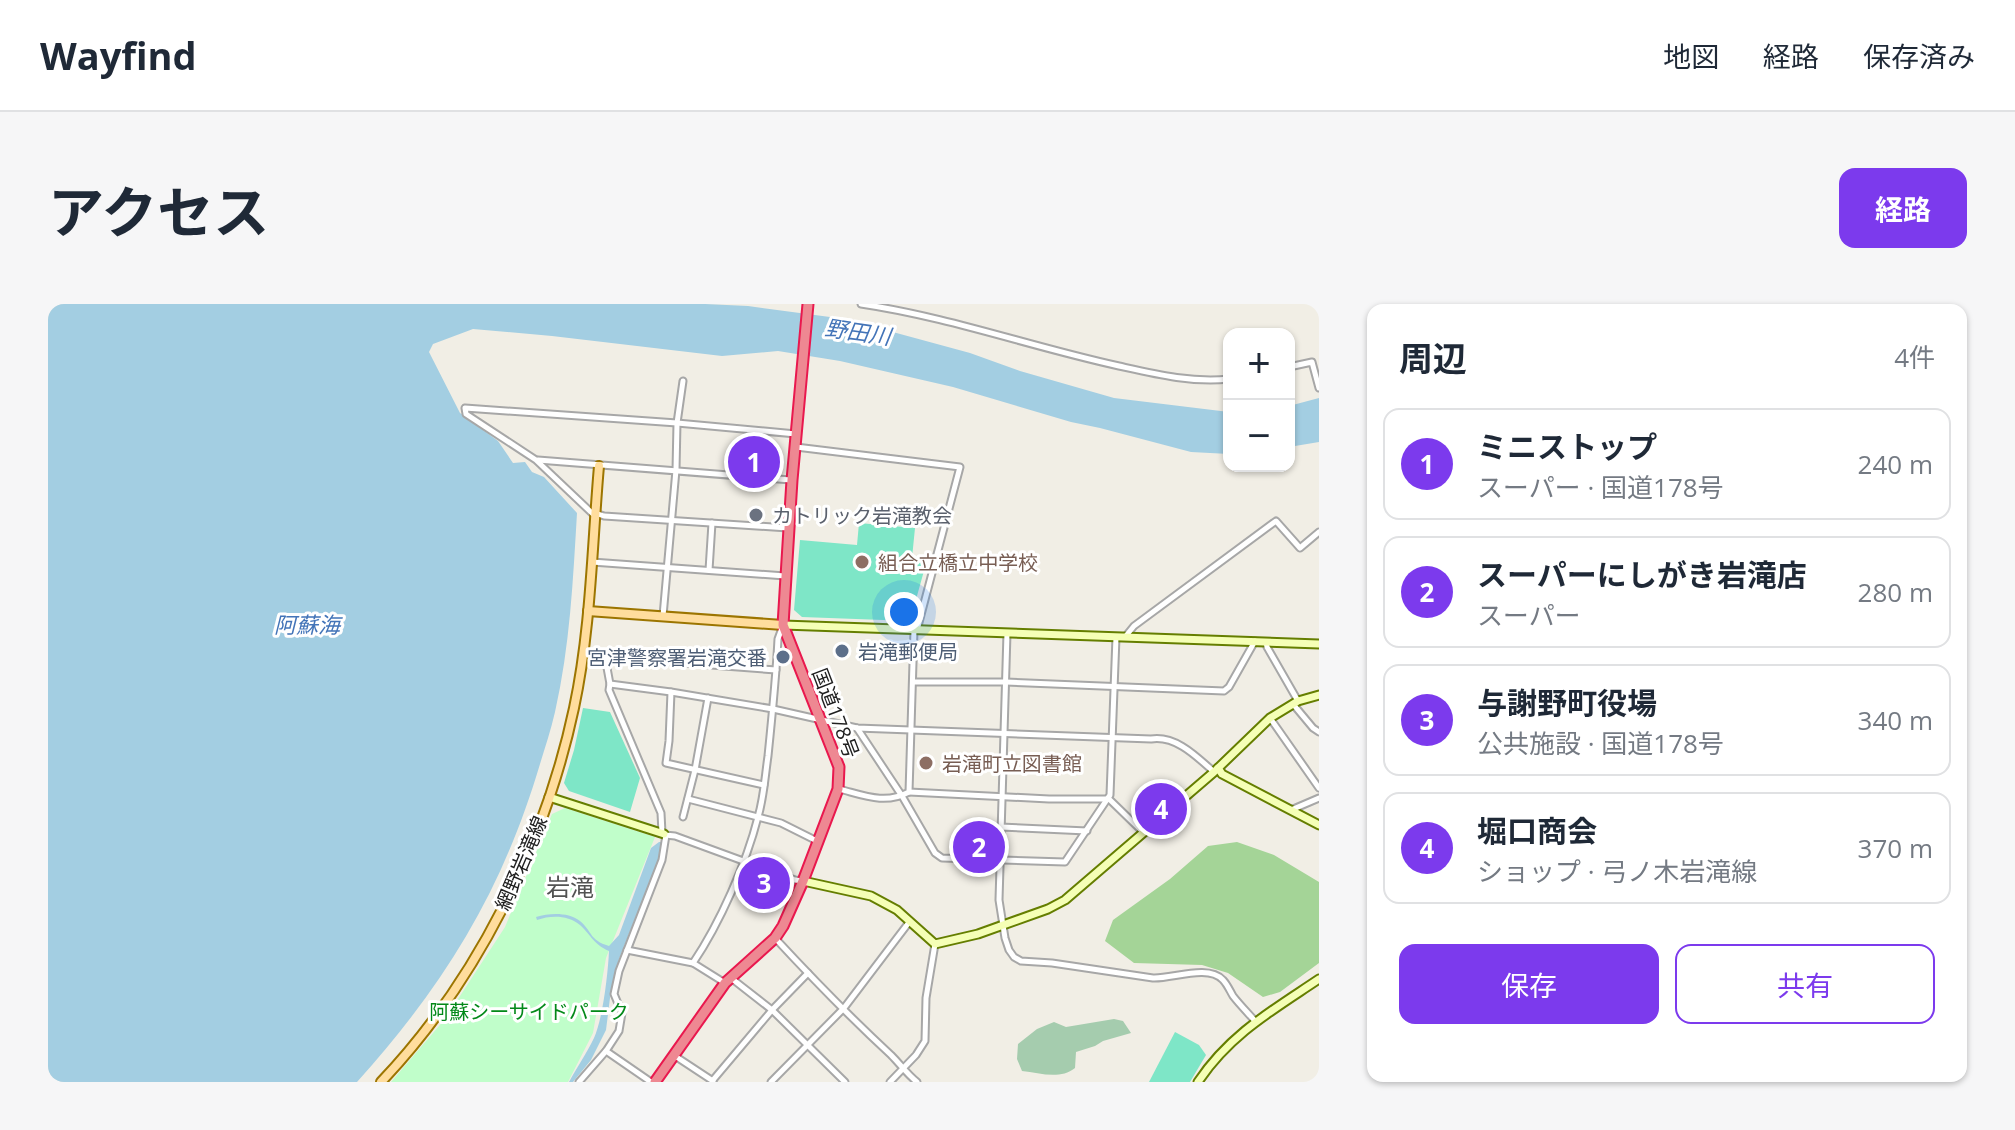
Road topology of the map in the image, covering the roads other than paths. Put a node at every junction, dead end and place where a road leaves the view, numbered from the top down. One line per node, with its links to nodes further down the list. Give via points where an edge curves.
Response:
1 (808, 304): 8 (highway, 国道178号)
2 (861, 304): 4 (street, via 917,313 1167,376)
3 (1295, 366): 6 (street, via 1312,362)
4 (1223, 379)
5 (683, 381): 7 (street)
6 (1319, 388)
7 (677, 423): 8 (street); 10 (street, via 465,408 466,414); 12 (street)
8 (797, 434): 9 (highway, 国道178号)
9 (795, 447): 13 (highway, 国道178号); 26 (street, via 960,467)
10 (536, 460): 11 (street); 14 (street)
11 (599, 466): 12 (street); 14 (main road, 網野岩滝線)
12 (676, 470): 13 (street); 15 (street)
13 (792, 480): 17 (highway, 国道178号)
14 (595, 514): 15 (street); 19 (main road, 網野岩滝線)
15 (671, 520): 16 (street); 20 (street)
16 (712, 523): 17 (street); 21 (street)
17 (789, 528): 22 (highway, 国道178号)
18 (1319, 532): 28 (street, via 1300,548 1276,521)
19 (591, 562): 20 (street); 23 (main road, 網野岩滝線)
20 (667, 567): 21 (street); 24 (street)
21 (709, 570): 22 (street)
22 (786, 576): 25 (highway, 国道178号)
23 (588, 611): 24 (main road); 56 (main road, 網野岩滝線, via 574,706)
24 (663, 616): 25 (main road)
25 (783, 625): 26 (street); 32 (street); 43 (highway, 国道178号)
26 (916, 630): 27 (street); 33 (street)
27 (1007, 633): 28 (street); 34 (street)
28 (1120, 637): 29 (street); 36 (street)
29 (1255, 641): 30 (street); 36 (street, via 1224,691)
30 (1266, 642): 31 (street); 40 (street)
31 (1319, 644)
32 (776, 670): 35 (street, via 605,657); 41 (street)
33 (913, 682): 34 (street); 45 (street)
34 (1006, 682): 36 (street); 47 (street)
35 (610, 684): 37 (street); 67 (street, via 661,813)
36 (1114, 688): 48 (street)
37 (671, 692): 39 (street); 49 (street, via 666,763)
38 (1319, 695): 40 (street)
39 (708, 698): 41 (street); 49 (street)
40 (1295, 702): 42 (street); 46 (street)
41 (773, 709): 43 (street); 51 (street)
42 (1270, 718): 50 (street); 52 (street)
43 (821, 720): 44 (street); 53 (highway, 国道178号, via 839,767)
44 (857, 728): 45 (street); 54 (street)
45 (911, 730): 47 (street); 54 (street)
46 (1319, 732)
47 (1005, 734): 48 (street); 55 (street)
48 (1112, 738): 50 (street, via 1159,738 1184,747); 59 (street)
49 (695, 770): 51 (street); 58 (street)
50 (1216, 770): 60 (street); 66 (street)
51 (764, 785): 62 (street)
52 (1319, 788)
53 (838, 789): 54 (street, via 881,800); 68 (highway, 国道178号)
54 (906, 794): 55 (street); 69 (street, via 942,858)
55 (1002, 796): 59 (street); 64 (street)
56 (549, 797): 67 (street); 89 (main road, 網野岩滝線, via 497,920 457,984)
57 (1319, 798): 60 (street)
58 (688, 799): 61 (street); 62 (street)
59 (1109, 799): 65 (street); 66 (street)
60 (1291, 810): 63 (street)
61 (683, 817)
62 (758, 817): 68 (street); 70 (street)
63 (1319, 825)
64 (1000, 827): 65 (street); 69 (street)
65 (1087, 831): 69 (street, via 1065,862)
66 (1143, 832): 73 (street, via 1065,900)
67 (664, 834): 70 (street); 76 (street, via 662,860)
68 (819, 842): 71 (highway, 国道178号)
69 (1000, 860): 73 (street)
70 (743, 861): 71 (street); 77 (street)
71 (803, 881): 72 (street, via 871,896); 74 (highway, 国道178号)
72 (910, 921): 75 (street); 81 (street)
73 (1003, 923): 75 (street); 83 (street, via 1009,950 1021,961 1153,978 1205,972 1223,980)
74 (775, 938): 78 (street); 80 (highway, 国道178号)
75 (935, 944): 87 (street, via 925,1041)
76 (627, 950): 77 (street); 85 (street, via 614,994 622,1013 619,1031)
77 (693, 963): 80 (street)
78 (808, 973): 81 (street); 82 (street)
79 (1319, 979): 83 (street)
80 (728, 980): 82 (street); 86 (highway, 国道178号)
81 (844, 1008): 84 (street); 87 (street)
82 (772, 1010): 84 (street); 88 (street)
83 (1255, 1021): 96 (street)
84 (807, 1045): 92 (street); 93 (street)
85 (606, 1051): 90 (street); 91 (street)
86 (674, 1055): 88 (street); 91 (highway, 国道178号)
87 (903, 1069): 94 (street); 95 (street)
88 (714, 1081)
89 (381, 1082)
90 (579, 1082)
91 (653, 1082)
92 (771, 1082)
93 (845, 1082)
94 (890, 1082)
95 (917, 1082)
96 (1198, 1082)

